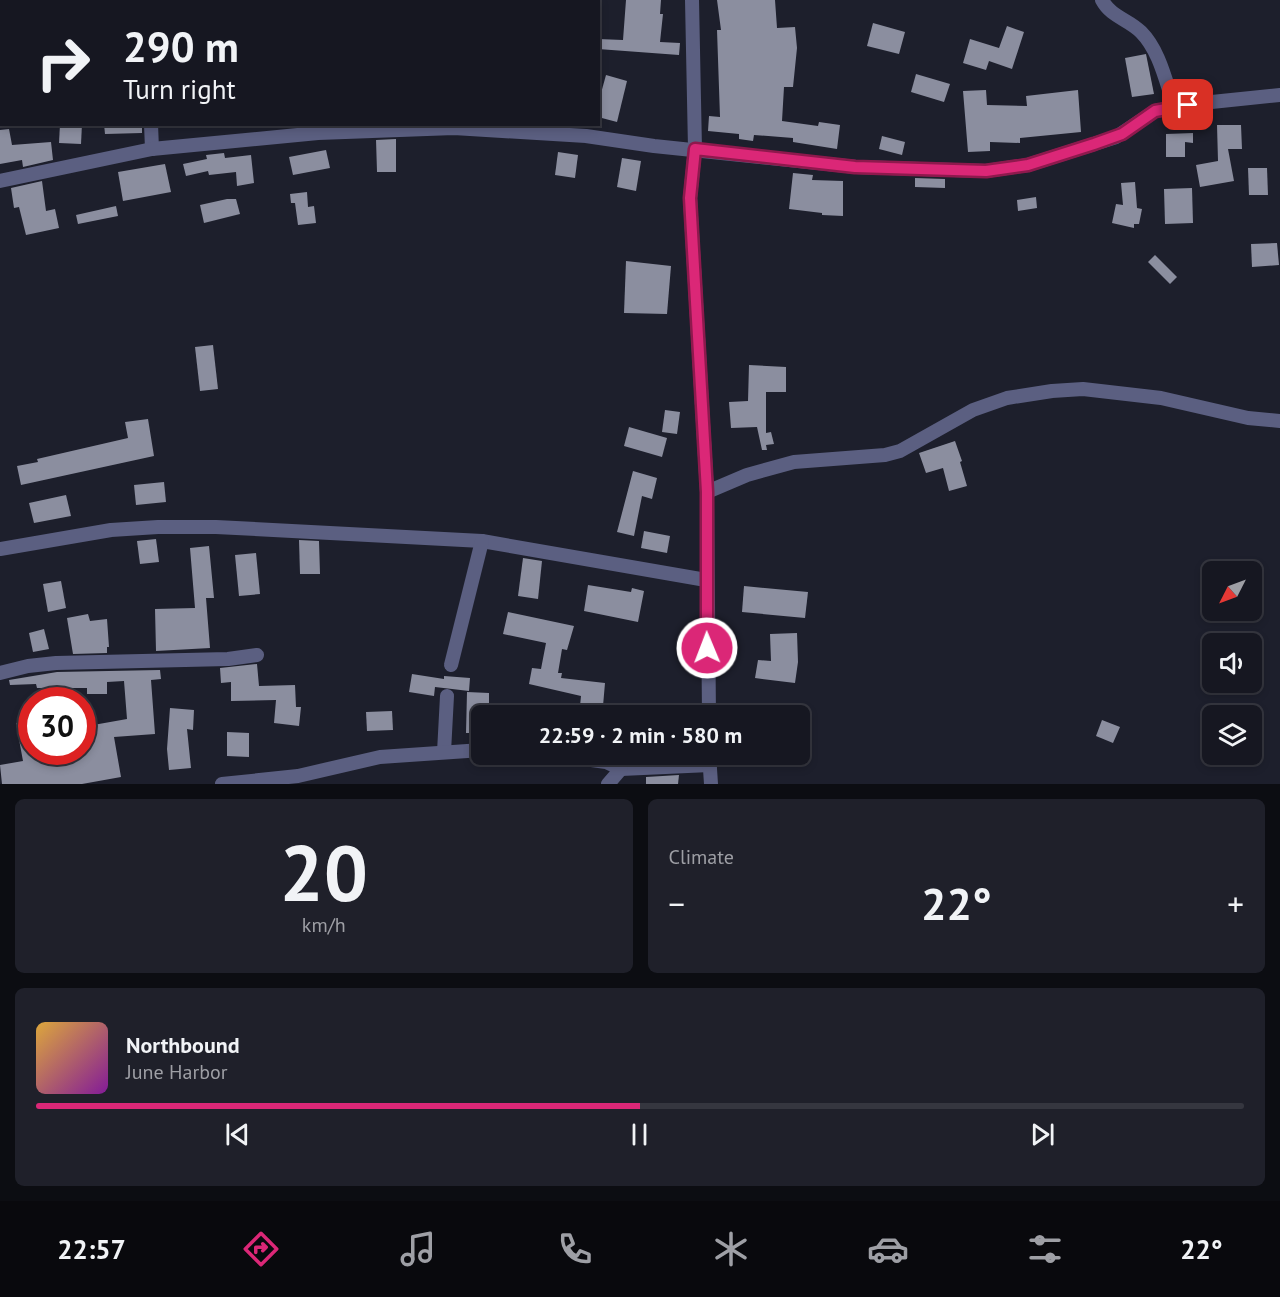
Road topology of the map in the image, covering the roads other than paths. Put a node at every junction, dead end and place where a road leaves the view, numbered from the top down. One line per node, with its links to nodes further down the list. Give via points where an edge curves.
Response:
1 (692, 0): 9 (street)
2 (1102, 0): 4 (street, via 1107,9 1152,44)
3 (1280, 95): 4 (street)
4 (1175, 108): 9 (street, via 1155,111 1116,137 1028,165 986,171 855,167)
5 (151, 126): 8 (street)
6 (376, 127): 7 (street); 9 (street, via 586,136)
7 (318, 129): 8 (street)
8 (152, 149): 10 (street)
9 (695, 149): 12 (street, via 691,245)
10 (0, 181)
11 (1280, 420): 12 (street, via 1248,418 1140,395 1083,389 1052,391 1007,398 973,410 900,451 794,462 747,475)
12 (707, 492): 15 (street)
13 (482, 541): 14 (street, via 158,526); 15 (street); 17 (street)
14 (0, 549)
15 (706, 580): 20 (street)
16 (257, 655): 18 (street, via 56,663)
17 (451, 665)
18 (0, 673)
19 (447, 696): 22 (street)
20 (709, 705)
21 (471, 751): 22 (street)
22 (444, 752): 27 (street, via 380,757 298,776)
23 (612, 765): 26 (street)
24 (660, 765): 26 (street)
25 (709, 765): 29 (street)
26 (621, 769): 28 (street)
27 (222, 784)
28 (608, 784)
29 (711, 784)

